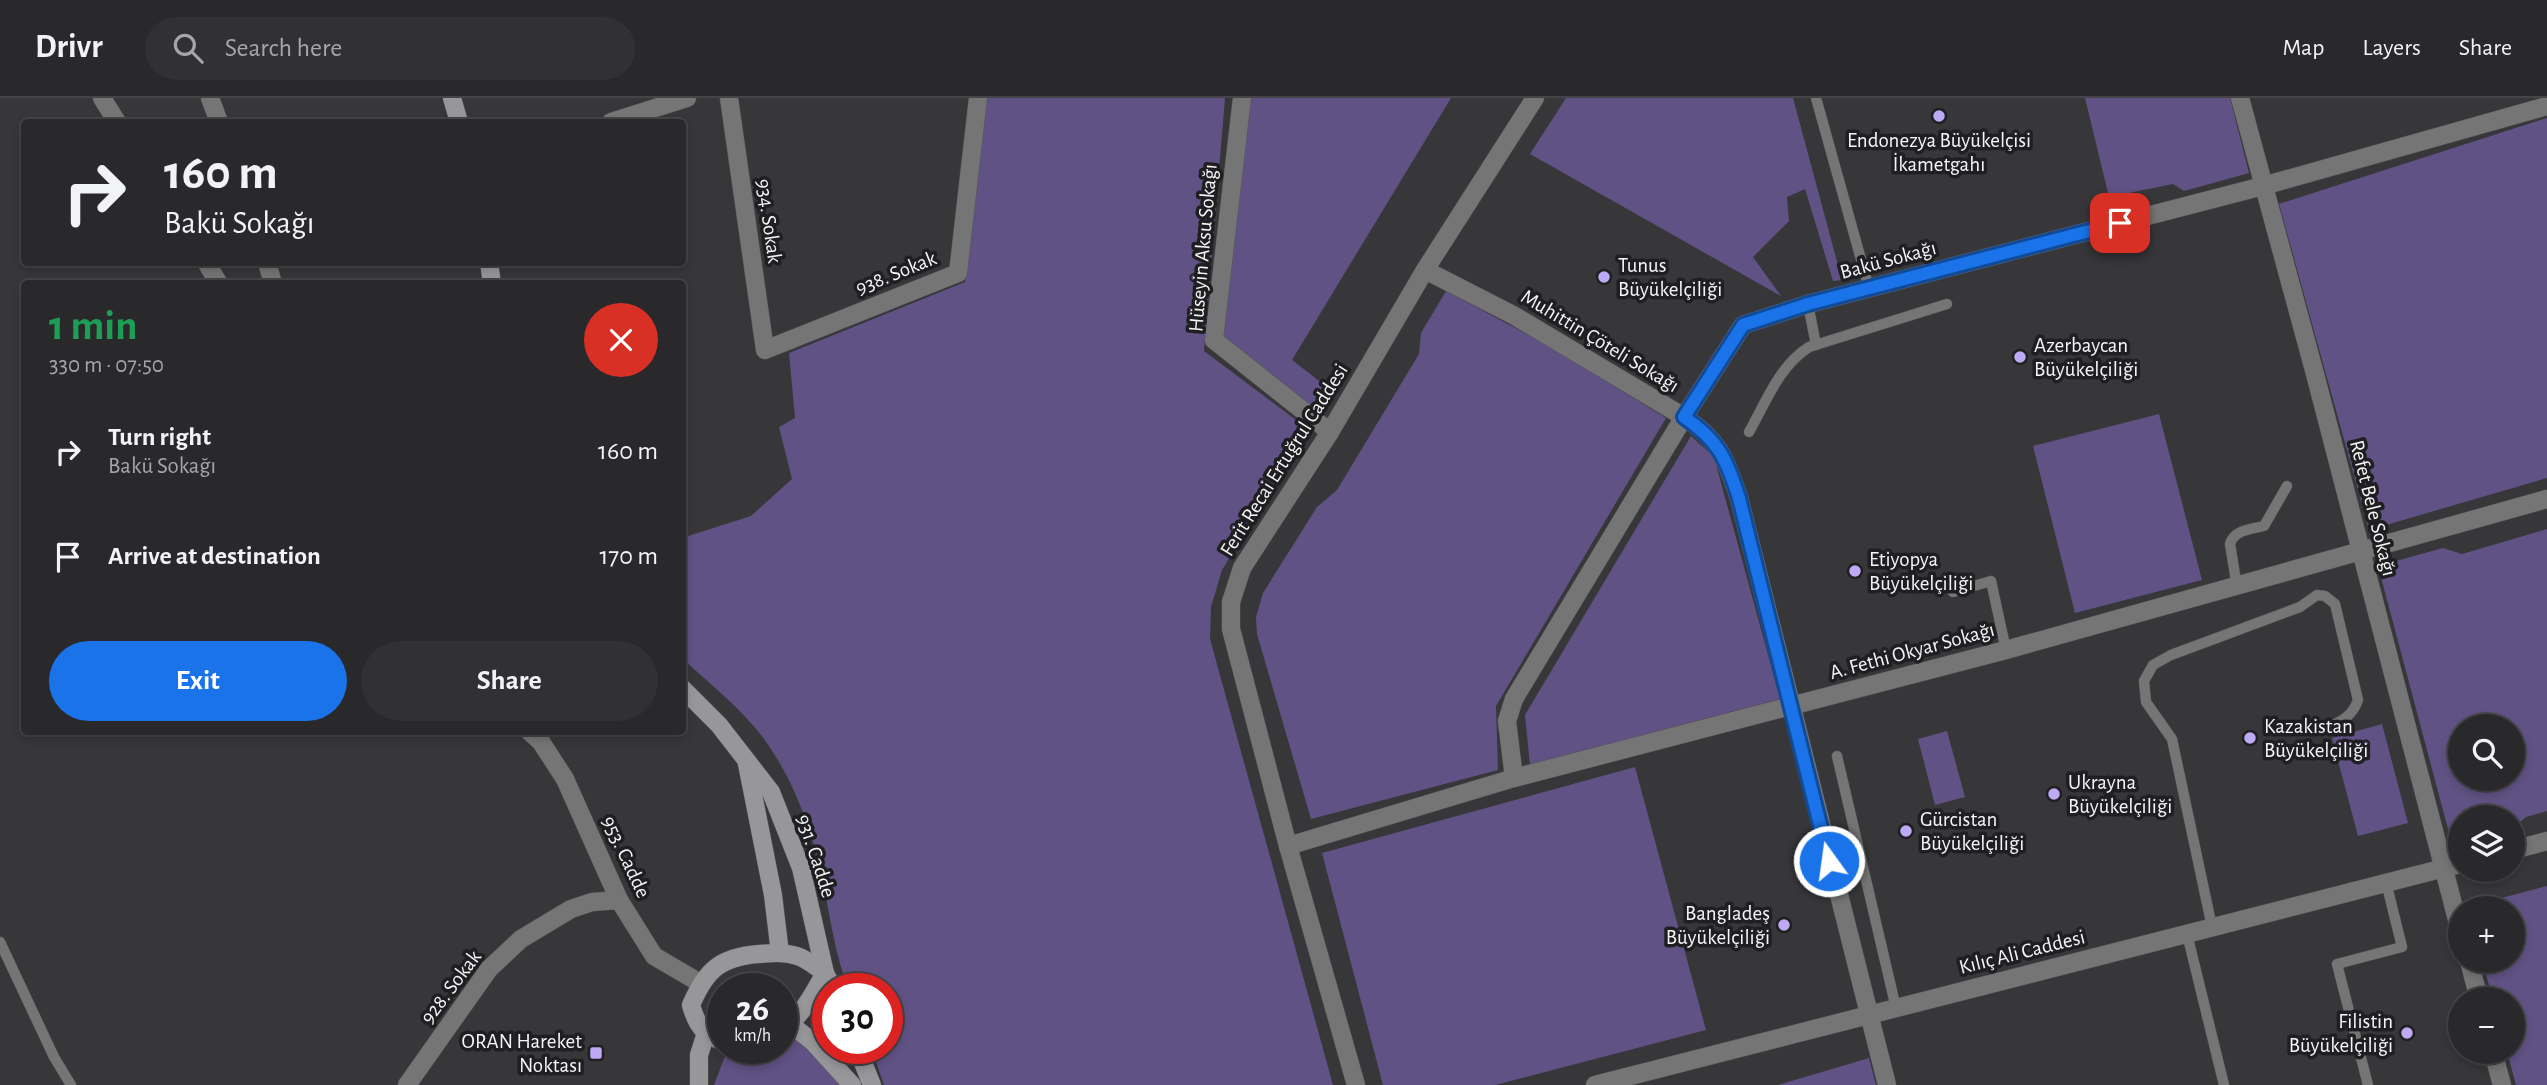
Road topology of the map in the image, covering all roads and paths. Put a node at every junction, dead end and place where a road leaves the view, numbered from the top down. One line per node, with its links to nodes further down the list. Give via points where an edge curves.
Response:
1 (102, 98): 12 (street)
2 (210, 98): 13 (street)
3 (452, 98): 14 (main road)
4 (687, 98): 15 (street)
5 (729, 98): 22 (street, 934. Sokak)
6 (978, 98): 22 (street, 938. Sokak, via 958,273)
7 (1242, 98): 24 (street, Hüseyin Aksu Sokağı, via 1214,340)
8 (1535, 98): 17 (street, Ferit Recai Ertuğrul Caddesi)
9 (1816, 98): 18 (lane)
10 (2239, 98): 16 (street, Refet Bele Sokağı)
11 (2547, 106): 16 (street, Bakü Sokağı)
12 (115, 119)
13 (218, 119)
14 (458, 119)
15 (620, 119)
16 (2263, 186): 18 (street, Bakü Sokağı); 28 (street, Refet Bele Sokağı)
17 (1425, 270): 23 (street, Muhittin Çöteli Sokağı, via 1513,315); 24 (street, Ferit Recai Ertuğrul Caddesi)
18 (1869, 288): 19 (street, Bakü Sokağı)
19 (1808, 304): 21 (lane); 23 (street, Bakü Sokağı, via 1743,325)
20 (1947, 304): 21 (lane)
21 (1816, 345): 25 (lane, via 1796,355 1782,373)
22 (765, 351)
23 (1684, 417): 33 (street, Muhittin Çöteli Sokağı, via 1705,431 1728,467); 38 (street, Bakü Sokağı, via 1514,699 1507,721)
24 (1329, 432): 40 (street, Ferit Recai Ertuğrul Caddesi, via 1242,568 1231,602 1231,629)
25 (1749, 432)
26 (2287, 486): 29 (lane, via 2264,526 2232,538)
27 (2547, 499): 28 (street, A. Fethi Okyar Sokağı)
28 (2361, 552): 29 (street, A. Fethi Okyar Sokağı); 42 (street, Refet Bele Sokağı)
29 (2237, 587): 31 (street, A. Fethi Okyar Sokağı)
30 (1954, 592): 31 (lane, via 1991,581)
31 (2006, 650): 33 (street, A. Fethi Okyar Sokağı)
32 (686, 692): 37 (main road, 931. Cadde)
33 (1791, 707): 38 (street, A. Fethi Okyar Sokağı); 56 (street, Muhittin Çöteli Sokağı)
34 (2322, 730): 46 (lane, via 2342,722 2358,700 2334,604 2325,596 2316,595 2300,607 2171,655 2149,669 2144,681 2146,702 2172,739)
35 (533, 735): 45 (street, 953. Cadde, via 565,779)
36 (1837, 755): 54 (lane)
37 (746, 761): 49 (main road, 931. Cadde); 51 (main road, 931. Cadde, via 771,792 801,868)
38 (1514, 778): 40 (street, A. Fethi Okyar Sokağı)
39 (2547, 841): 41 (street)
40 (1288, 846): 67 (street, Ferit Recai Ertuğrul Caddesi)
41 (2525, 847)
42 (2448, 852)
43 (2448, 867): 44 (street, Kılıç Ali Caddesi)
44 (2386, 883): 46 (street, Kılıç Ali Caddesi); 71 (lane, via 2402,947 2337,964)
45 (619, 901): 52 (street, 953. Cadde, via 654,956); 63 (street, 928. Sokak, via 571,909 521,939 489,970)
46 (2212, 927): 47 (street, Kılıç Ali Caddesi)
47 (2187, 934): 54 (street, Kılıç Ali Caddesi); 70 (lane)
48 (0, 942): 62 (lane)
49 (780, 953): 50 (main road, via 800,956); 52 (main road, via 739,956 719,964)
50 (820, 973)
51 (827, 973)
52 (700, 984): 57 (main road, via 691,1005 695,1020)
53 (812, 998): 55 (main road)
54 (1896, 1008): 56 (street, Kılıç Ali Caddesi)
55 (798, 1013)
56 (1868, 1015): 68 (street, Kılıç Ali Caddesi); 69 (street, Muhittin Çöteli Sokağı)
57 (707, 1030)
58 (798, 1033): 65 (main road, via 813,1042)
59 (707, 1046): 64 (main road, via 699,1055)
60 (863, 1064): 66 (main road)
61 (2496, 1064): 72 (street)
62 (71, 1085)
63 (407, 1085)
64 (698, 1085)
65 (852, 1085)
66 (872, 1085)
67 (1356, 1085)
68 (1595, 1085)
69 (1887, 1085)
70 (2224, 1085)
71 (2368, 1085)
72 (2502, 1085)

